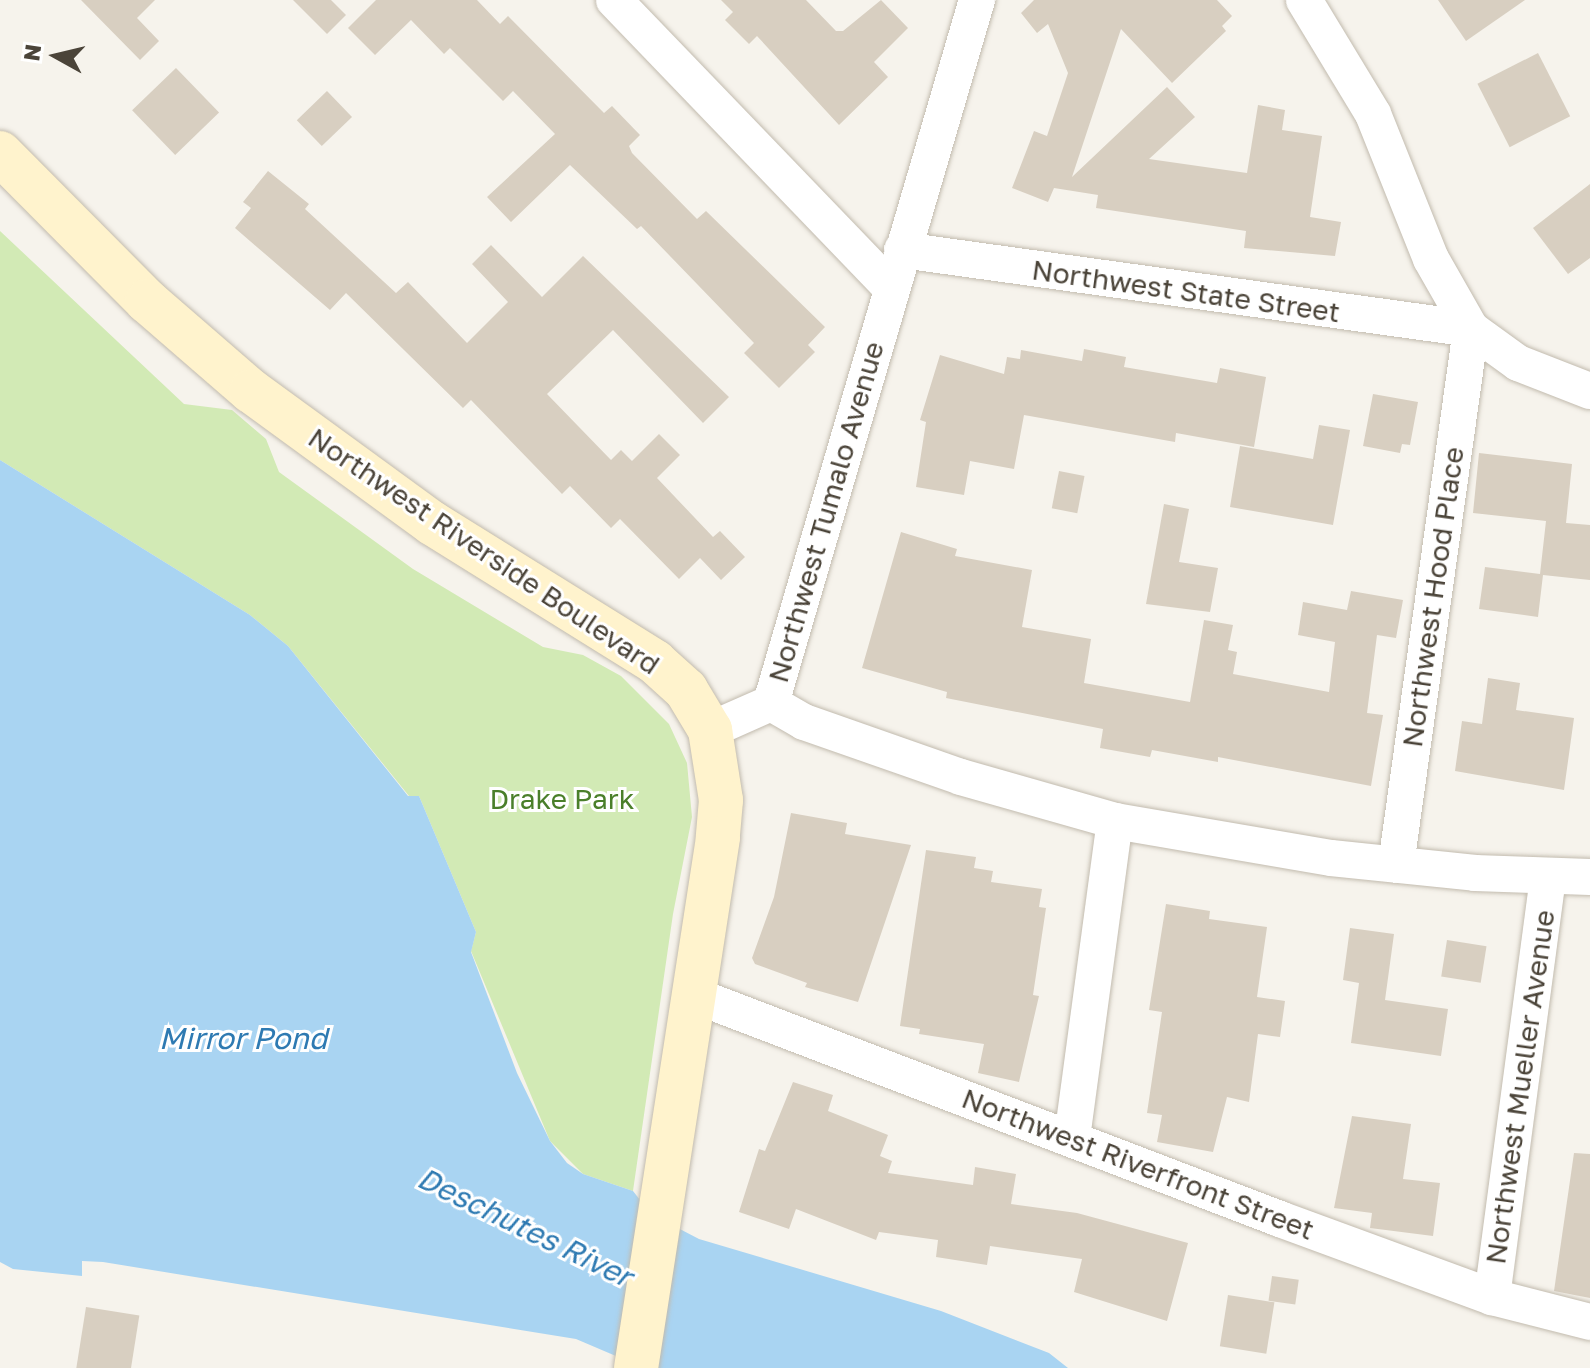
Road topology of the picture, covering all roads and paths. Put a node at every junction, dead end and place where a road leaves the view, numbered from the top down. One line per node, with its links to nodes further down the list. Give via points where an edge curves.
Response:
1 (614, 0): 6 (street)
2 (977, 0): 5 (street, Northwest Tumalo Avenue)
3 (1304, 0): 7 (street, via 1373,114 1431,259)
4 (0, 153): 10 (street, Northwest Riverside Boulevard, via 147,301 251,391 432,523 655,662 686,690)
5 (902, 250): 6 (street, Northwest Tumalo Avenue); 7 (street, Northwest State Street)
6 (891, 288): 9 (street, Northwest Tumalo Avenue)
7 (1471, 329): 8 (street, via 1518,363); 12 (street, Northwest Hood Place)
8 (1590, 391)
9 (771, 703): 10 (street, Northwest Tumalo Avenue); 11 (street, via 804,722 961,777)
10 (710, 730): 15 (street, via 721,800)
11 (1115, 821): 12 (street); 16 (street)
12 (1396, 865): 14 (street)
13 (1590, 877): 14 (street)
14 (1548, 878): 17 (street, Northwest Mueller Avenue)
15 (691, 994): 16 (street, Northwest Riverfront Street); 19 (street)
16 (1072, 1138): 17 (street, Northwest Riverfront Street)
17 (1492, 1297): 18 (street, Northwest Riverfront Street)
18 (1590, 1322)
19 (636, 1368)

